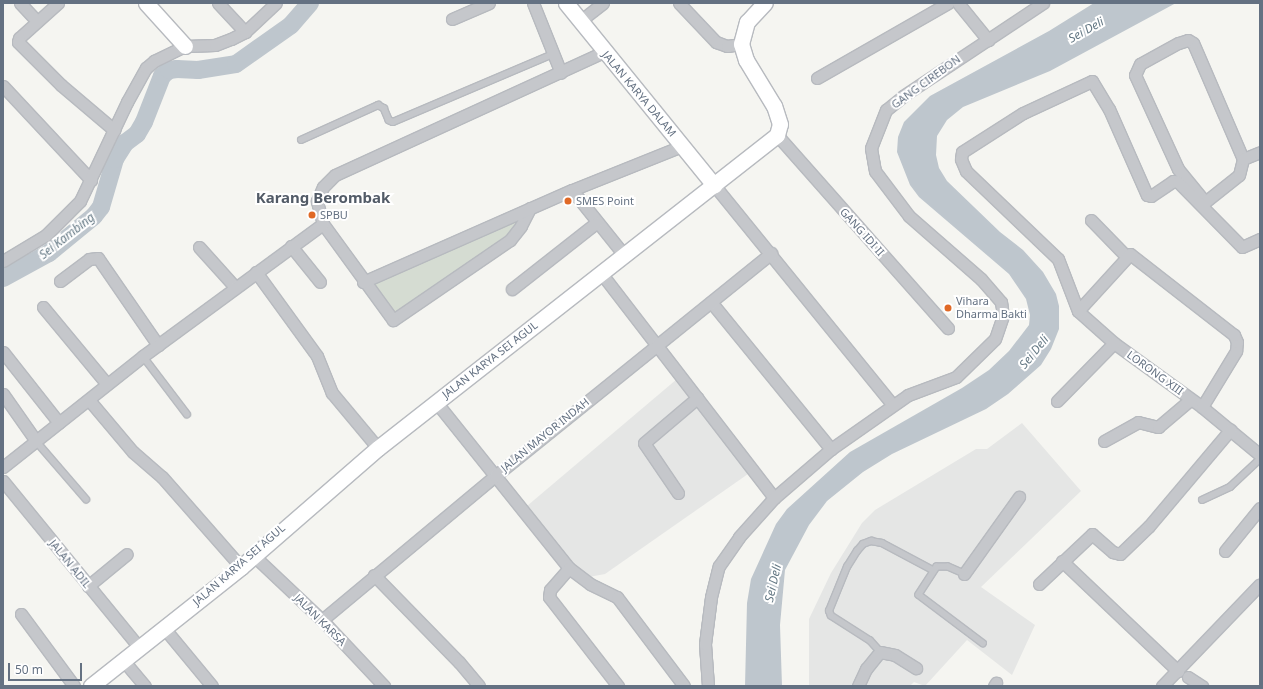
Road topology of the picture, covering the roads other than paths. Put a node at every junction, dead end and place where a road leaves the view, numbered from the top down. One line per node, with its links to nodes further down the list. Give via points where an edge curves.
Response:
1 (20, 3): 16 (street)
2 (58, 3): 16 (street)
3 (146, 3): 21 (main road)
4 (218, 3): 18 (street)
5 (276, 3): 18 (street)
6 (489, 3): 15 (street)
7 (533, 3): 23 (street)
8 (566, 3): 17 (main road, JALAN KARYA DALAM)
9 (603, 3): 17 (street)
10 (679, 3): 20 (street, via 716,42 728,46)
11 (765, 3): 20 (main road, via 747,22)
12 (948, 3): 25 (street)
13 (958, 3): 19 (street)
14 (1041, 4): 19 (street, GANG CIREBON)
15 (452, 19)
16 (37, 21): 27 (street, via 19,38 21,48)
17 (580, 21): 22 (main road, JALAN KARYA DALAM)
18 (245, 32): 21 (street, via 215,45)
19 (988, 40): 70 (street, GANG CIREBON, via 946,65 886,110 871,148 875,171 909,216 987,284 1001,302 1003,316 995,339 956,377 908,395)
20 (741, 44): 28 (main road, via 746,60 776,110 780,124)
21 (185, 46): 27 (street, via 154,61 146,68)
22 (604, 52): 24 (street); 30 (main road, JALAN KARYA DALAM)
23 (553, 54): 24 (street); 29 (lane, via 393,122 389,120 384,108 378,105)
24 (561, 73): 39 (street, via 335,175 323,187 316,201)
25 (817, 78)
26 (3, 86): 33 (street)
27 (114, 130): 33 (street)
28 (777, 135): 34 (main road, JALAN KARYA SEI AGUL); 57 (street, GANG IDI II)
29 (301, 140)
30 (682, 146): 34 (main road, JALAN KARYA DALAM); 35 (street)
31 (1260, 152): 32 (street)
32 (1243, 159): 32 (street, via 1239,176 1205,202 1178,169 1135,76 1140,64 1178,43 1188,40 1193,43)
33 (91, 180): 46 (street, via 80,201 46,235)
34 (714, 185): 43 (street); 44 (main road, JALAN KARYA SEI AGUL)
35 (572, 190): 36 (street); 38 (street)
36 (530, 208): 51 (street); 51 (street, via 510,240 398,318 393,320 388,317)
37 (1091, 220): 45 (street)
38 (597, 222): 44 (street); 53 (street)
39 (323, 224): 41 (street); 51 (street)
40 (1260, 239): 56 (street, via 1242,247 1178,182 1173,182 1152,196 1147,195 1103,97 1092,81 1088,81 1023,113 968,146 962,152 961,159 966,171 1058,259)
41 (291, 246): 47 (street); 50 (street)
42 (199, 247): 52 (street)
43 (771, 253): 54 (street, JALAN MAYOR INDAH); 70 (street)
44 (624, 255): 48 (main road, JALAN KARYA SEI AGUL)
45 (1126, 256): 56 (street); 71 (street, via 1133,256 1234,335 1237,342 1236,351)
46 (3, 261)
47 (256, 272): 52 (street); 77 (street, via 317,356 332,393)
48 (601, 273): 60 (street); 68 (main road, JALAN KARYA SEI AGUL)
49 (60, 281): 59 (street, via 89,259 98,258)
50 (320, 282)
51 (363, 282)
52 (235, 288): 59 (street)
53 (512, 289)
54 (712, 302): 60 (street, JALAN MAYOR INDAH); 78 (street)
55 (43, 307): 63 (street)
56 (1078, 311): 58 (street, LORONG XIII)
57 (948, 328)
58 (1114, 343): 66 (street, LORONG XIII); 69 (street)
59 (158, 345): 62 (street)
60 (656, 345): 65 (street); 82 (street, JALAN MAYOR INDAH)
61 (3, 352): 73 (street)
62 (143, 356): 63 (street); 72 (lane)
63 (107, 384): 67 (street)
64 (3, 394): 75 (street)
65 (697, 398): 84 (street, via 644,443); 86 (street)
66 (1191, 399): 71 (street, LORONG XIII); 76 (street, via 1158,427 1138,422)
67 (89, 400): 73 (street); 94 (street, via 133,452 162,477)
68 (436, 402): 77 (main road, JALAN KARYA SEI AGUL); 82 (street)
69 (1057, 402)
70 (892, 404): 78 (street)
71 (1202, 408): 74 (street, LORONG XIII)
72 (188, 414)
73 (59, 423): 75 (street)
74 (1230, 430): 79 (street, LORONG XIII); 93 (street, via 1149,526 1120,554 1113,552 1092,534)
75 (36, 441): 81 (street); 87 (lane)
76 (1104, 441)
77 (378, 448): 92 (main road, JALAN KARYA SEI AGUL)
78 (832, 449): 86 (street)
79 (1260, 455)
80 (1260, 459): 88 (lane, via 1230,487)
81 (3, 467)
82 (495, 476): 95 (street); 98 (street, JALAN MAYOR INDAH)
83 (3, 481): 100 (street, JALAN ADIL)
84 (678, 492)
85 (1019, 497): 97 (street)
86 (774, 498): 120 (street, via 739,537 719,566 711,597 705,644)
87 (86, 499)
88 (1202, 500)
89 (1260, 508): 90 (street)
90 (1225, 551)
91 (127, 554): 100 (street)
92 (253, 555): 94 (main road, JALAN KARYA SEI AGUL); 103 (street, JALAN KARSA)
93 (1062, 561): 99 (street); 110 (street)
94 (240, 567): 104 (main road, JALAN KARYA SEI AGUL)
95 (570, 568): 118 (street, via 550,590 549,597); 119 (street, via 590,584 617,597)
96 (933, 570): 97 (lane, via 941,566); 105 (lane, via 919,595); 107 (lane, via 882,543 871,541 863,544 857,551 847,567 829,611 831,616 870,641)
97 (964, 574)
98 (374, 575): 103 (street, JALAN MAYOR INDAH); 117 (street)
99 (1039, 584)
100 (88, 586): 106 (street, JALAN ADIL)
101 (1259, 587): 110 (street)
102 (21, 614): 112 (street)
103 (322, 620): 116 (street, JALAN KARSA)
104 (164, 628): 106 (main road, JALAN KARYA SEI AGUL); 115 (street)
105 (983, 643)
106 (139, 647): 108 (main road, JALAN KARYA SEI AGUL)
107 (880, 652): 109 (street, via 894,655); 121 (street, via 866,669)
108 (123, 660): 113 (main road, JALAN KARYA SEI AGUL); 114 (street)
109 (916, 668)
110 (1178, 671): 122 (street)
111 (1188, 677): 123 (street)
112 (74, 686)
113 (91, 686)
114 (145, 686)
115 (212, 686)
116 (384, 686)
117 (479, 686)
118 (618, 686)
119 (684, 686)
120 (708, 686)
121 (858, 686)
122 (1162, 686)
123 (1202, 686)

